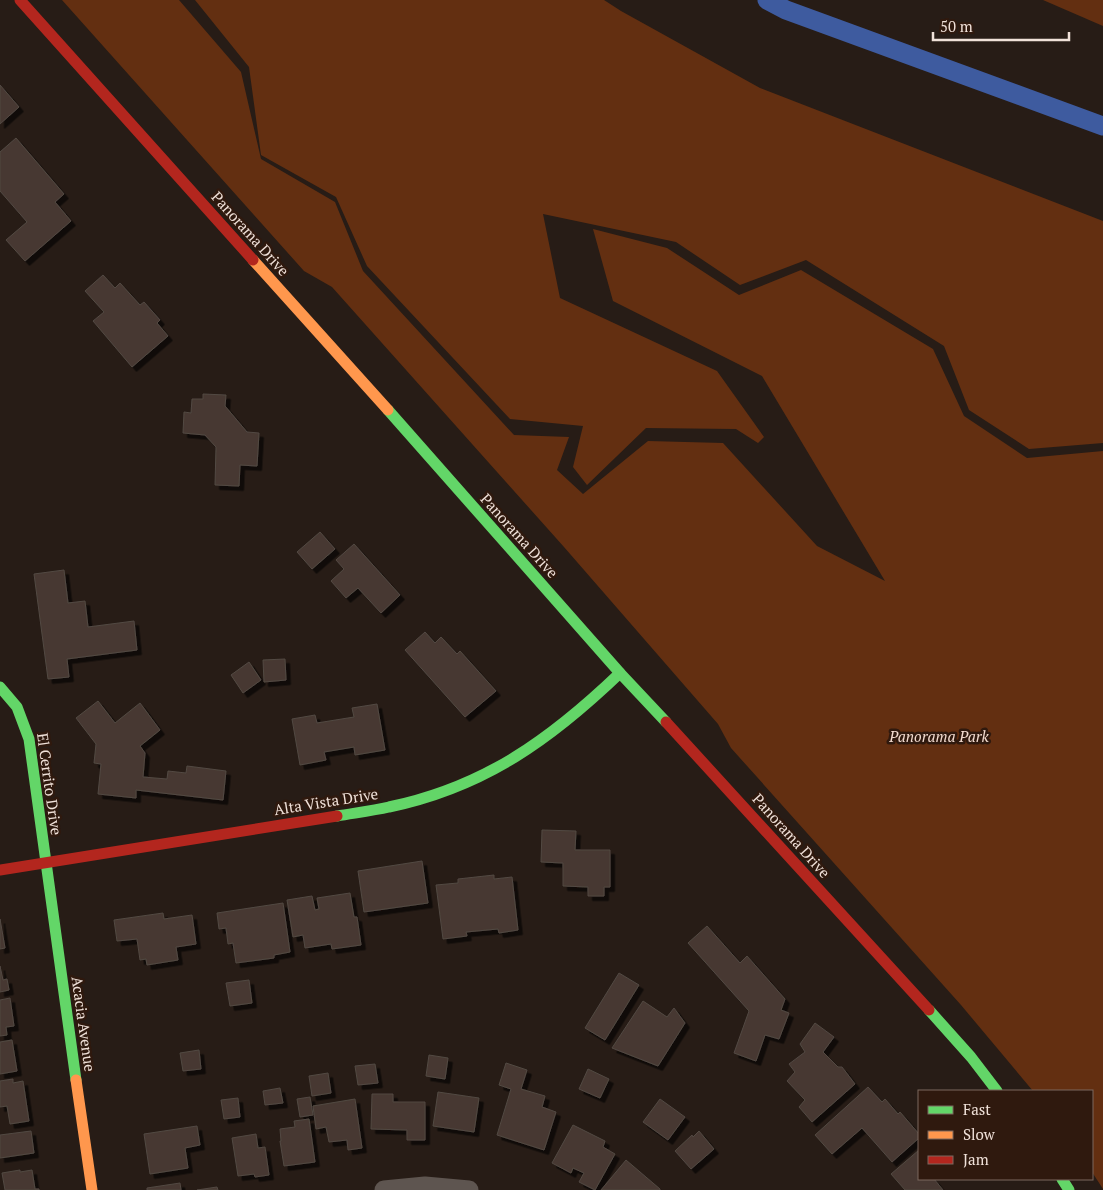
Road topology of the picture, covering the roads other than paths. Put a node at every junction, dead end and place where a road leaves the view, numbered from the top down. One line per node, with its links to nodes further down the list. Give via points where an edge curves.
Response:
1 (20, 0): 2 (main road, Panorama Drive)
2 (620, 673): 4 (main road, Alta Vista Drive, via 542,741 505,764 432,796 390,807); 6 (main road, Panorama Drive, via 965,1050)
3 (0, 687): 4 (main road, El Cerrito Drive, via 17,707 29,739)
4 (45, 863): 5 (main road, Alta Vista Drive); 7 (main road, Acacia Avenue)
5 (0, 870)
6 (996, 1090)
7 (92, 1190)
8 (384, 1190): 9 (street, via 425,1186)
9 (469, 1190)

